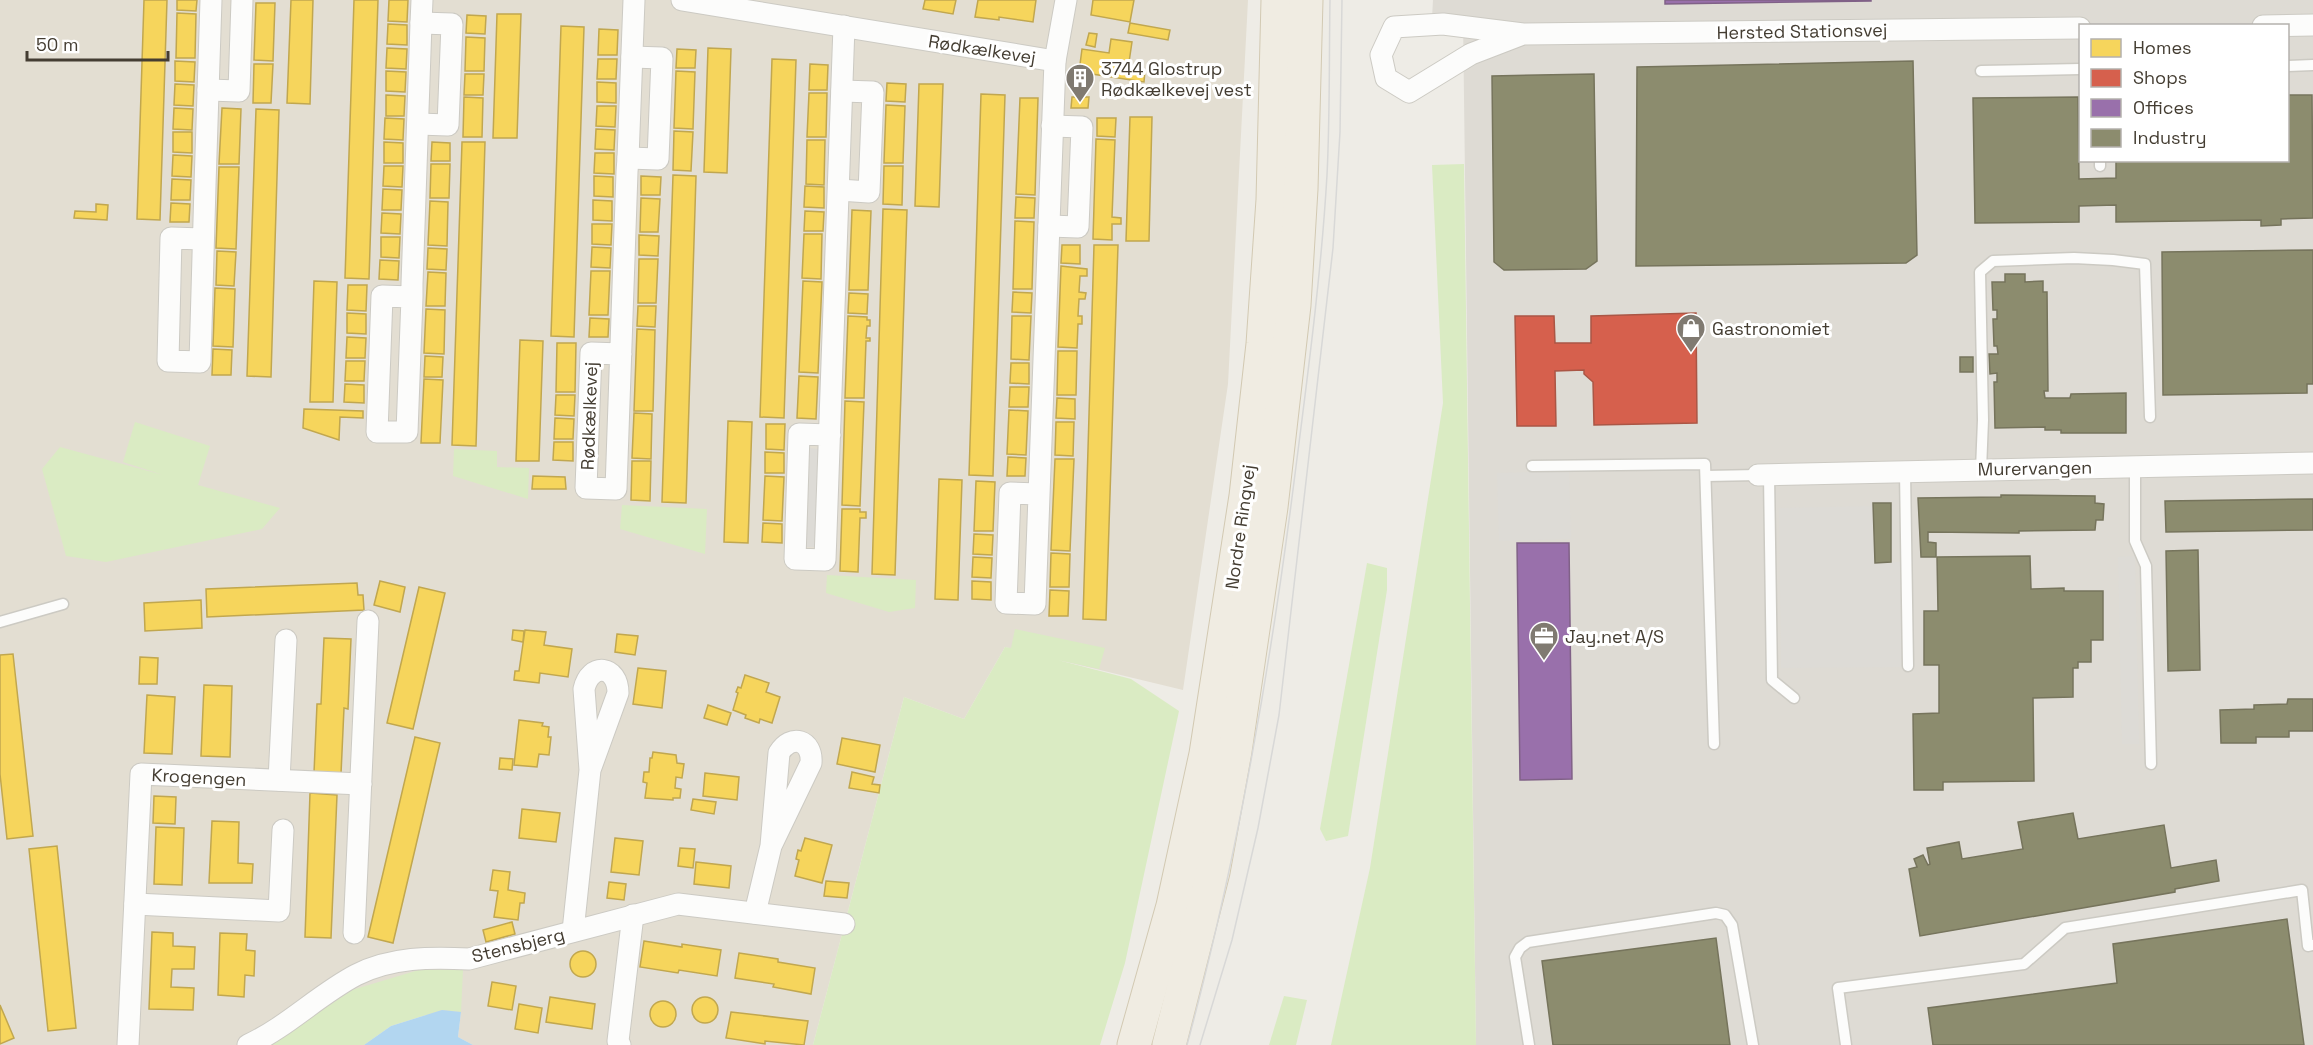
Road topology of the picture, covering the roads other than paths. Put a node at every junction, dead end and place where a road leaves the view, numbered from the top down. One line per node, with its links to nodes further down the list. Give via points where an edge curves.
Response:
1 (211, 0): 21 (street)
2 (242, 0): 21 (street, via 239,91)
3 (422, 0): 9 (street)
4 (634, 0): 15 (street, Rødkælkevej)
5 (682, 0): 12 (street, Rødkælkevej)
6 (1066, 0): 16 (street)
7 (1278, 0): 64 (main road, Nordre Ringvej, via 1273,200 1263,344 1246,495 1206,754 1173,906)
8 (1306, 0): 65 (main road, Nordre Ringvej, via 1294,305 1271,507 1217,850)
9 (421, 22): 23 (street); 23 (street, via 452,24 448,125)
10 (2289, 25): 11 (street)
11 (2313, 25)
12 (844, 26): 16 (street, Rødkælkevej); 22 (street)
13 (2079, 28): 14 (street, Hersted Stationsvej)
14 (1522, 34): 14 (street, Hersted Stationsvej, via 1471,54 1409,92 1386,78 1381,55 1394,27 1443,24)
15 (632, 57): 25 (street, Rødkælkevej); 25 (street, via 662,58 658,159)
16 (1055, 60): 24 (street, Rødkælkevej)
17 (2313, 65): 18 (lane)
18 (2289, 66)
19 (2079, 69): 20 (lane)
20 (1981, 71)
21 (208, 90): 28 (street)
22 (842, 91): 26 (street); 26 (street, via 873,92 872,126 869,192)
23 (418, 124): 29 (street)
24 (1052, 126): 27 (street, Rødkælkevej); 27 (street, via 1082,127 1078,227)
25 (628, 158): 30 (street, Rødkælkevej)
26 (838, 190): 32 (street)
27 (1048, 226): 40 (street, Rødkælkevej)
28 (203, 239): 28 (street, via 171,238 168,361 200,362)
29 (412, 297): 29 (street, via 382,296 377,432 407,432)
30 (621, 354): 30 (street, Rødkælkevej, via 591,353 586,488 616,489)
31 (2150, 417): 36 (lane, via 2145,264 2074,258 1994,261 1980,272)
32 (830, 435): 32 (street, via 799,434 795,559 825,560)
33 (2313, 463): 35 (street, Murervangen)
34 (1532, 466): 39 (lane, via 1706,464)
35 (2135, 466): 36 (street, Murervangen); 48 (lane, via 2135,541 2146,566)
36 (1981, 470): 37 (street, Murervangen)
37 (1905, 471): 38 (street, Murervangen); 45 (lane)
38 (1763, 475): 39 (lane); 46 (lane, via 1772,680)
39 (1706, 476): 47 (lane)
40 (1039, 494): 40 (street, Rødkælkevej, via 1010,493 1006,603 1035,604)
41 (63, 604): 43 (lane)
42 (368, 621): 51 (street)
43 (0, 622)
44 (286, 640): 50 (street)
45 (1908, 666)
46 (1794, 698)
47 (1714, 744)
48 (2151, 764)
49 (590, 770): 58 (street, Stensbjerg)
50 (279, 780): 51 (street, Krogengen); 54 (street, Krogengen, via 141,774)
51 (361, 784): 59 (street)
52 (283, 831): 54 (street, via 279,911)
53 (771, 846): 55 (street)
54 (135, 904): 61 (street, Krogengen)
55 (754, 913): 56 (street, Stensbjerg, via 678,904); 57 (street, Stensbjerg)
56 (633, 915): 58 (street, Stensbjerg); 63 (street)
57 (844, 924)
58 (573, 931): 62 (street, Stensbjerg, via 469,959 436,957 386,964 357,975)
59 (354, 933)
60 (2313, 945): 68 (lane, via 2308,946 2302,890 2065,927 2024,964 1838,988)
61 (128, 1045)
62 (248, 1045)
63 (620, 1045)
64 (1134, 1045)
65 (1169, 1045)
66 (1528, 1045): 67 (lane, via 1515,957 1528,942 1716,913 1725,915 1732,925)
67 (1753, 1045)
68 (1846, 1045)

